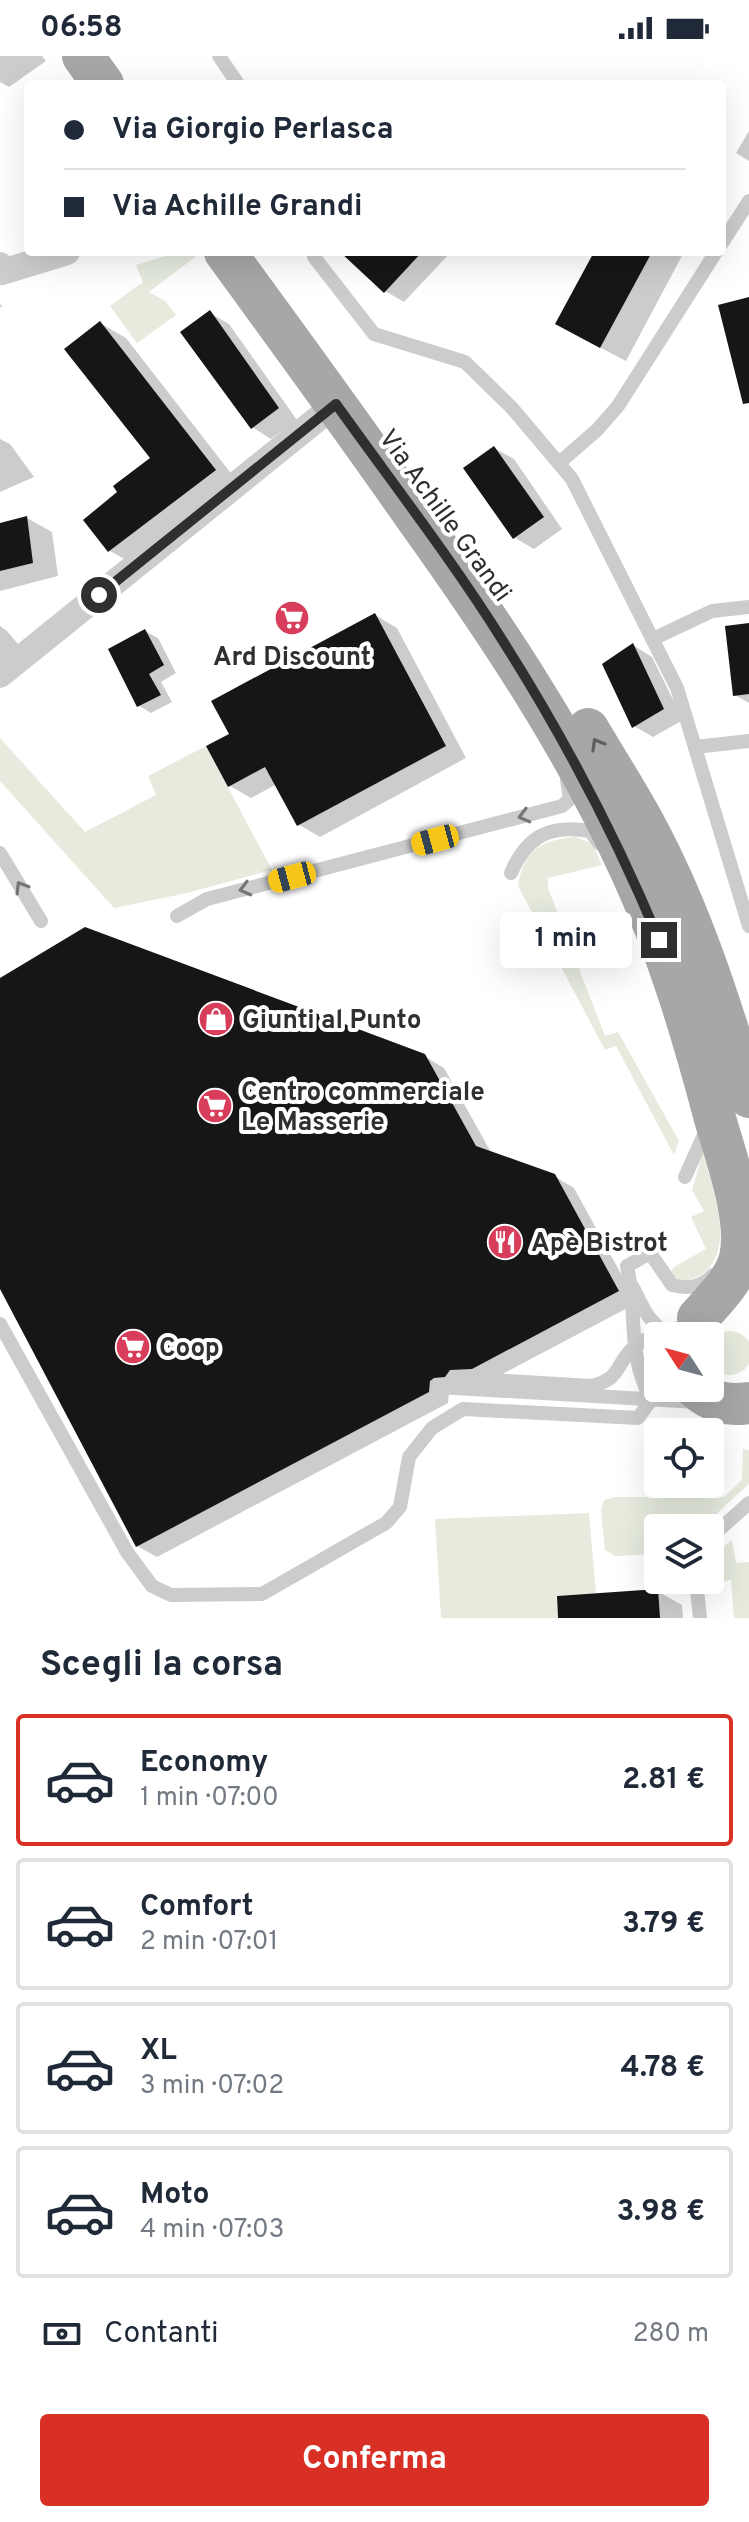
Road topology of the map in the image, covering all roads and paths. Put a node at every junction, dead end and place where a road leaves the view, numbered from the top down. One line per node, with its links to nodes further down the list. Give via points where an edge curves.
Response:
1 (83, 56): 6 (main road)
2 (116, 56): 7 (main road)
3 (219, 56): 5 (lane)
4 (236, 56): 5 (lane)
5 (235, 79)
6 (100, 80)
7 (134, 80)
8 (749, 201): 9 (lane)
9 (726, 237)
10 (54, 256): 15 (street, via 2,272)
11 (228, 256): 16 (main road, Via Achille Grandi)
12 (260, 256): 24 (main road, Via Achille Grandi, one-way to 12, via 531,633)
13 (314, 256): 17 (lane, via 374,334 465,362)
14 (713, 256): 17 (lane, via 618,406)
15 (0, 265)
16 (336, 404): 20 (main road, Via Achille Grandi); 21 (street)
17 (559, 463): 19 (lane)
18 (749, 607): 19 (lane, via 712,611)
19 (653, 639): 23 (lane, via 677,688)
20 (521, 671): 28 (lane, one-way to 28, via 522,696 569,784 570,799 562,806 207,899); 31 (main road, Via Achille Grandi, via 599,807)
21 (0, 675)
22 (749, 741): 23 (lane)
23 (695, 747): 30 (lane)
24 (621, 787): 33 (main road, Via Achille Grandi, via 647,828 696,938); 35 (main road, Via Achille Grandi, via 694,972)
25 (0, 854): 26 (lane); 29 (lane, one-way to 25)
26 (0, 871)
27 (511, 873): 31 (lane, via 525,847 545,833 590,831 614,866 638,923)
28 (177, 916)
29 (41, 921)
30 (749, 926)
31 (668, 962): 32 (main road, Via Achille Grandi)
32 (682, 1003): 34 (lane, via 680,1043); 42 (main road, Via Achille Grandi, via 743,1236 739,1261 726,1285)
33 (749, 1097)
34 (707, 1128): 36 (lane); 37 (lane)
35 (749, 1145)
36 (685, 1177)
37 (719, 1187)
38 (725, 1218): 39 (lane, via 723,1260 705,1284 688,1289 672,1285 650,1253 627,1266)
39 (630, 1282): 41 (lane, via 649,1319); 46 (lane)
40 (749, 1305): 43 (main road, via 728,1303)
41 (663, 1322)
42 (691, 1322)
43 (693, 1322)
44 (0, 1324): 51 (lane, via 127,1552 152,1586 171,1595 262,1594 386,1523 400,1507 409,1457 432,1428 463,1409 638,1418)
45 (644, 1340): 46 (lane)
46 (633, 1348): 47 (lane, via 612,1379 591,1386); 48 (lane)
47 (455, 1378)
48 (644, 1386)
49 (438, 1387): 50 (lane)
50 (644, 1400)
51 (650, 1402)
52 (690, 1402): 53 (lane)
53 (728, 1404)
54 (749, 1503): 55 (lane)
55 (724, 1525)
56 (697, 1594): 57 (lane)
57 (700, 1618)

